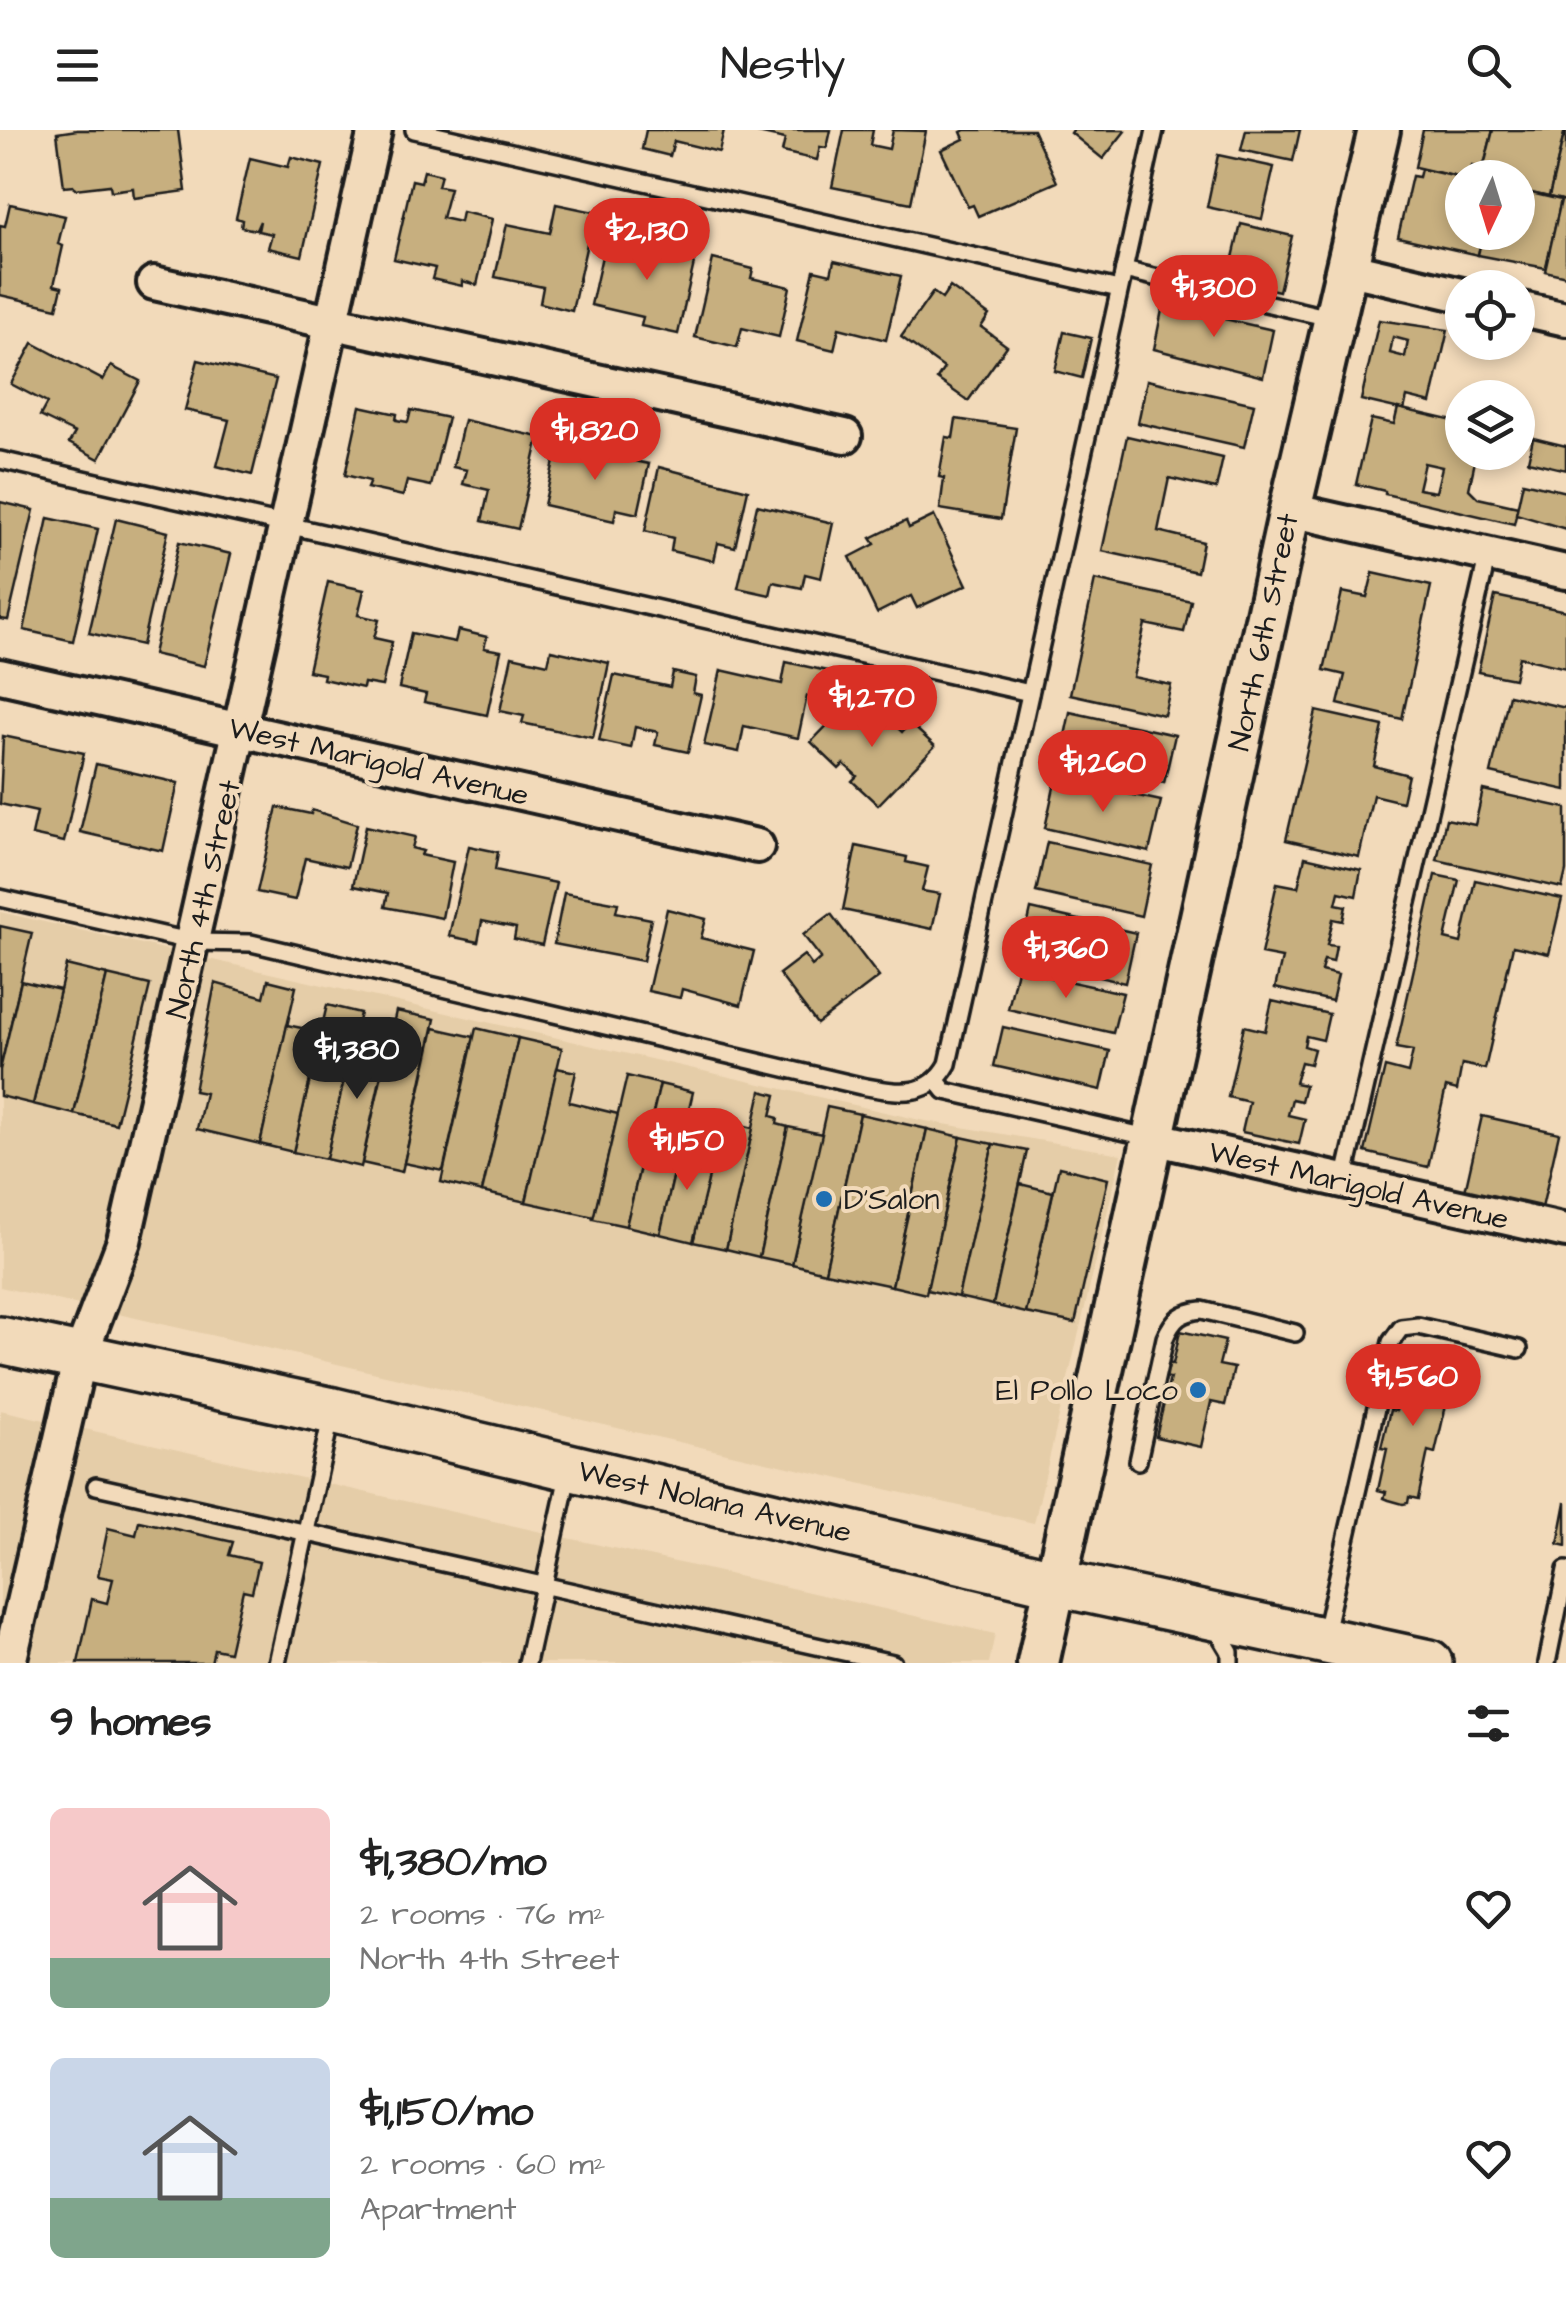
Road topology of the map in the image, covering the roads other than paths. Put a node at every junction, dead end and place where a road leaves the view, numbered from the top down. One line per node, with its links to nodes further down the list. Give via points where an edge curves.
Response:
1 (375, 130): 13 (street, North 4th Street)
2 (414, 130): 8 (lane)
3 (1156, 130): 6 (lane)
4 (1379, 130): 5 (street, North 6th Street)
5 (1346, 268): 9 (street); 11 (street, North 6th Street)
6 (1124, 270): 8 (lane); 11 (lane)
7 (154, 283): 13 (street)
8 (1119, 290): 21 (lane)
9 (1445, 291)
10 (1535, 312): 12 (street)
11 (1334, 319): 16 (street, North 6th Street)
12 (1566, 319)
13 (332, 323): 14 (street); 17 (street, North 4th Street)
14 (845, 436)
15 (0, 460): 17 (lane)
16 (1290, 510): 18 (street); 27 (street, North 6th Street)
17 (287, 527): 21 (lane); 22 (street, North 4th Street)
18 (1488, 554): 19 (street); 28 (lane)
19 (1566, 572)
20 (0, 676): 22 (street, West Marigold Avenue)
21 (1030, 694): 26 (lane, via 948,1064)
22 (241, 730): 23 (street, West Marigold Avenue); 25 (street, North 4th Street)
23 (758, 846)
24 (0, 898): 25 (lane)
25 (194, 942): 26 (lane, via 251,944 861,1086 904,1091); 33 (street, North 4th Street, via 124,1241)
26 (938, 1082): 27 (lane, via 944,1091)
27 (1152, 1138): 28 (street, West Marigold Avenue); 40 (street, North 6th Street)
28 (1344, 1181): 29 (street, West Marigold Avenue)
29 (1566, 1231)
30 (1294, 1333): 35 (lane, via 1202,1310 1171,1323)
31 (0, 1340): 33 (main road, West Nolana Avenue)
32 (1519, 1348): 43 (lane, via 1401,1328 1391,1342)
33 (80, 1357): 34 (main road, West Nolana Avenue); 44 (street, North 4th Street)
34 (333, 1410): 36 (main road, West Nolana Avenue); 38 (lane)
35 (1138, 1461)
36 (569, 1467): 40 (main road, West Nolana Avenue); 41 (lane)
37 (96, 1486): 38 (lane)
38 (306, 1534): 41 (lane); 45 (lane)
39 (1566, 1570): 51 (lane)
40 (1057, 1583): 42 (main road, West Nolana Avenue); 48 (street, North 6th Street)
41 (543, 1588): 46 (lane); 47 (lane)
42 (1208, 1615): 43 (main road, West Nolana Avenue); 49 (lane)
43 (1309, 1642): 50 (main road, West Nolana Avenue)
44 (8, 1643)
45 (278, 1663)
46 (527, 1663)
47 (893, 1663)
48 (1038, 1663)
49 (1230, 1663)
50 (1429, 1663)
51 (1547, 1663)

